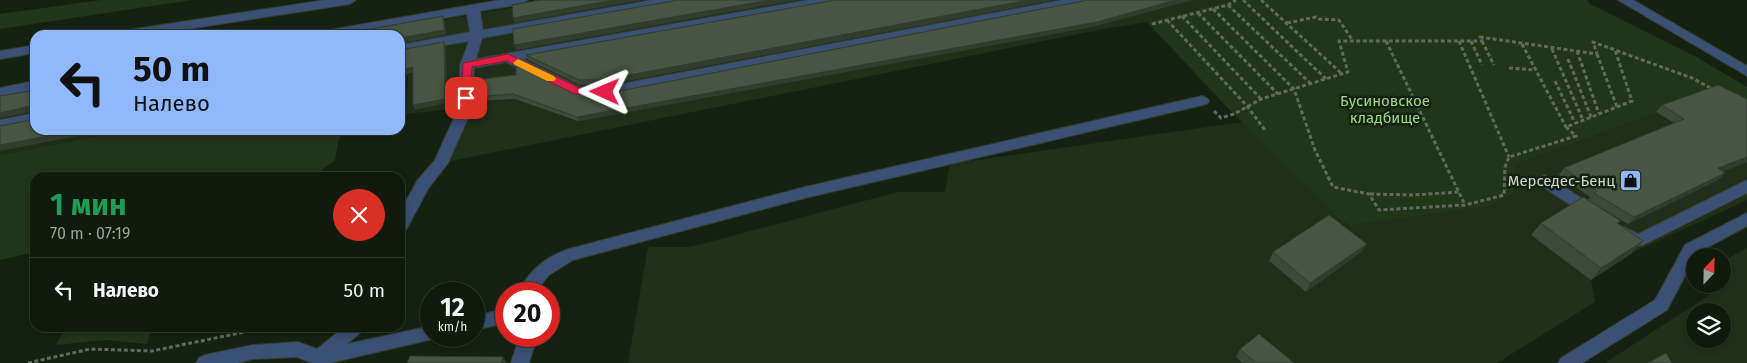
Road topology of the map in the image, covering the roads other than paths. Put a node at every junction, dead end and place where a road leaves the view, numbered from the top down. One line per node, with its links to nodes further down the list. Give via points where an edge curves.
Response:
1 (350, 0): 8 (street)
2 (522, 0): 7 (street)
3 (674, 0): 10 (street)
4 (830, 0): 14 (street)
5 (1082, 0): 14 (street, via 605,92 578,92)
6 (1624, 0): 16 (street)
7 (473, 9): 9 (street); 10 (street)
8 (159, 30)
9 (353, 30)
10 (476, 35): 11 (street); 15 (street)
11 (405, 49)
12 (30, 50): 13 (street)
13 (0, 54)
14 (508, 58): 15 (street)
15 (466, 65): 24 (street, via 466,107 441,163 422,185)
16 (1747, 72)
17 (30, 87): 18 (street)
18 (0, 93)
19 (1202, 101): 26 (street, via 706,216 578,252 550,264)
20 (30, 119): 21 (street)
21 (0, 125)
22 (1545, 181): 23 (street, via 1637,241)
23 (1747, 186)
24 (405, 217)
25 (1747, 219): 33 (street, via 1691,249 1661,305)
26 (531, 282)
27 (350, 332): 30 (street)
28 (420, 336): 30 (street)
29 (525, 347): 32 (street)
30 (320, 361): 31 (street, via 298,349 253,352)
31 (205, 363)
32 (520, 363)
33 (1567, 363)

